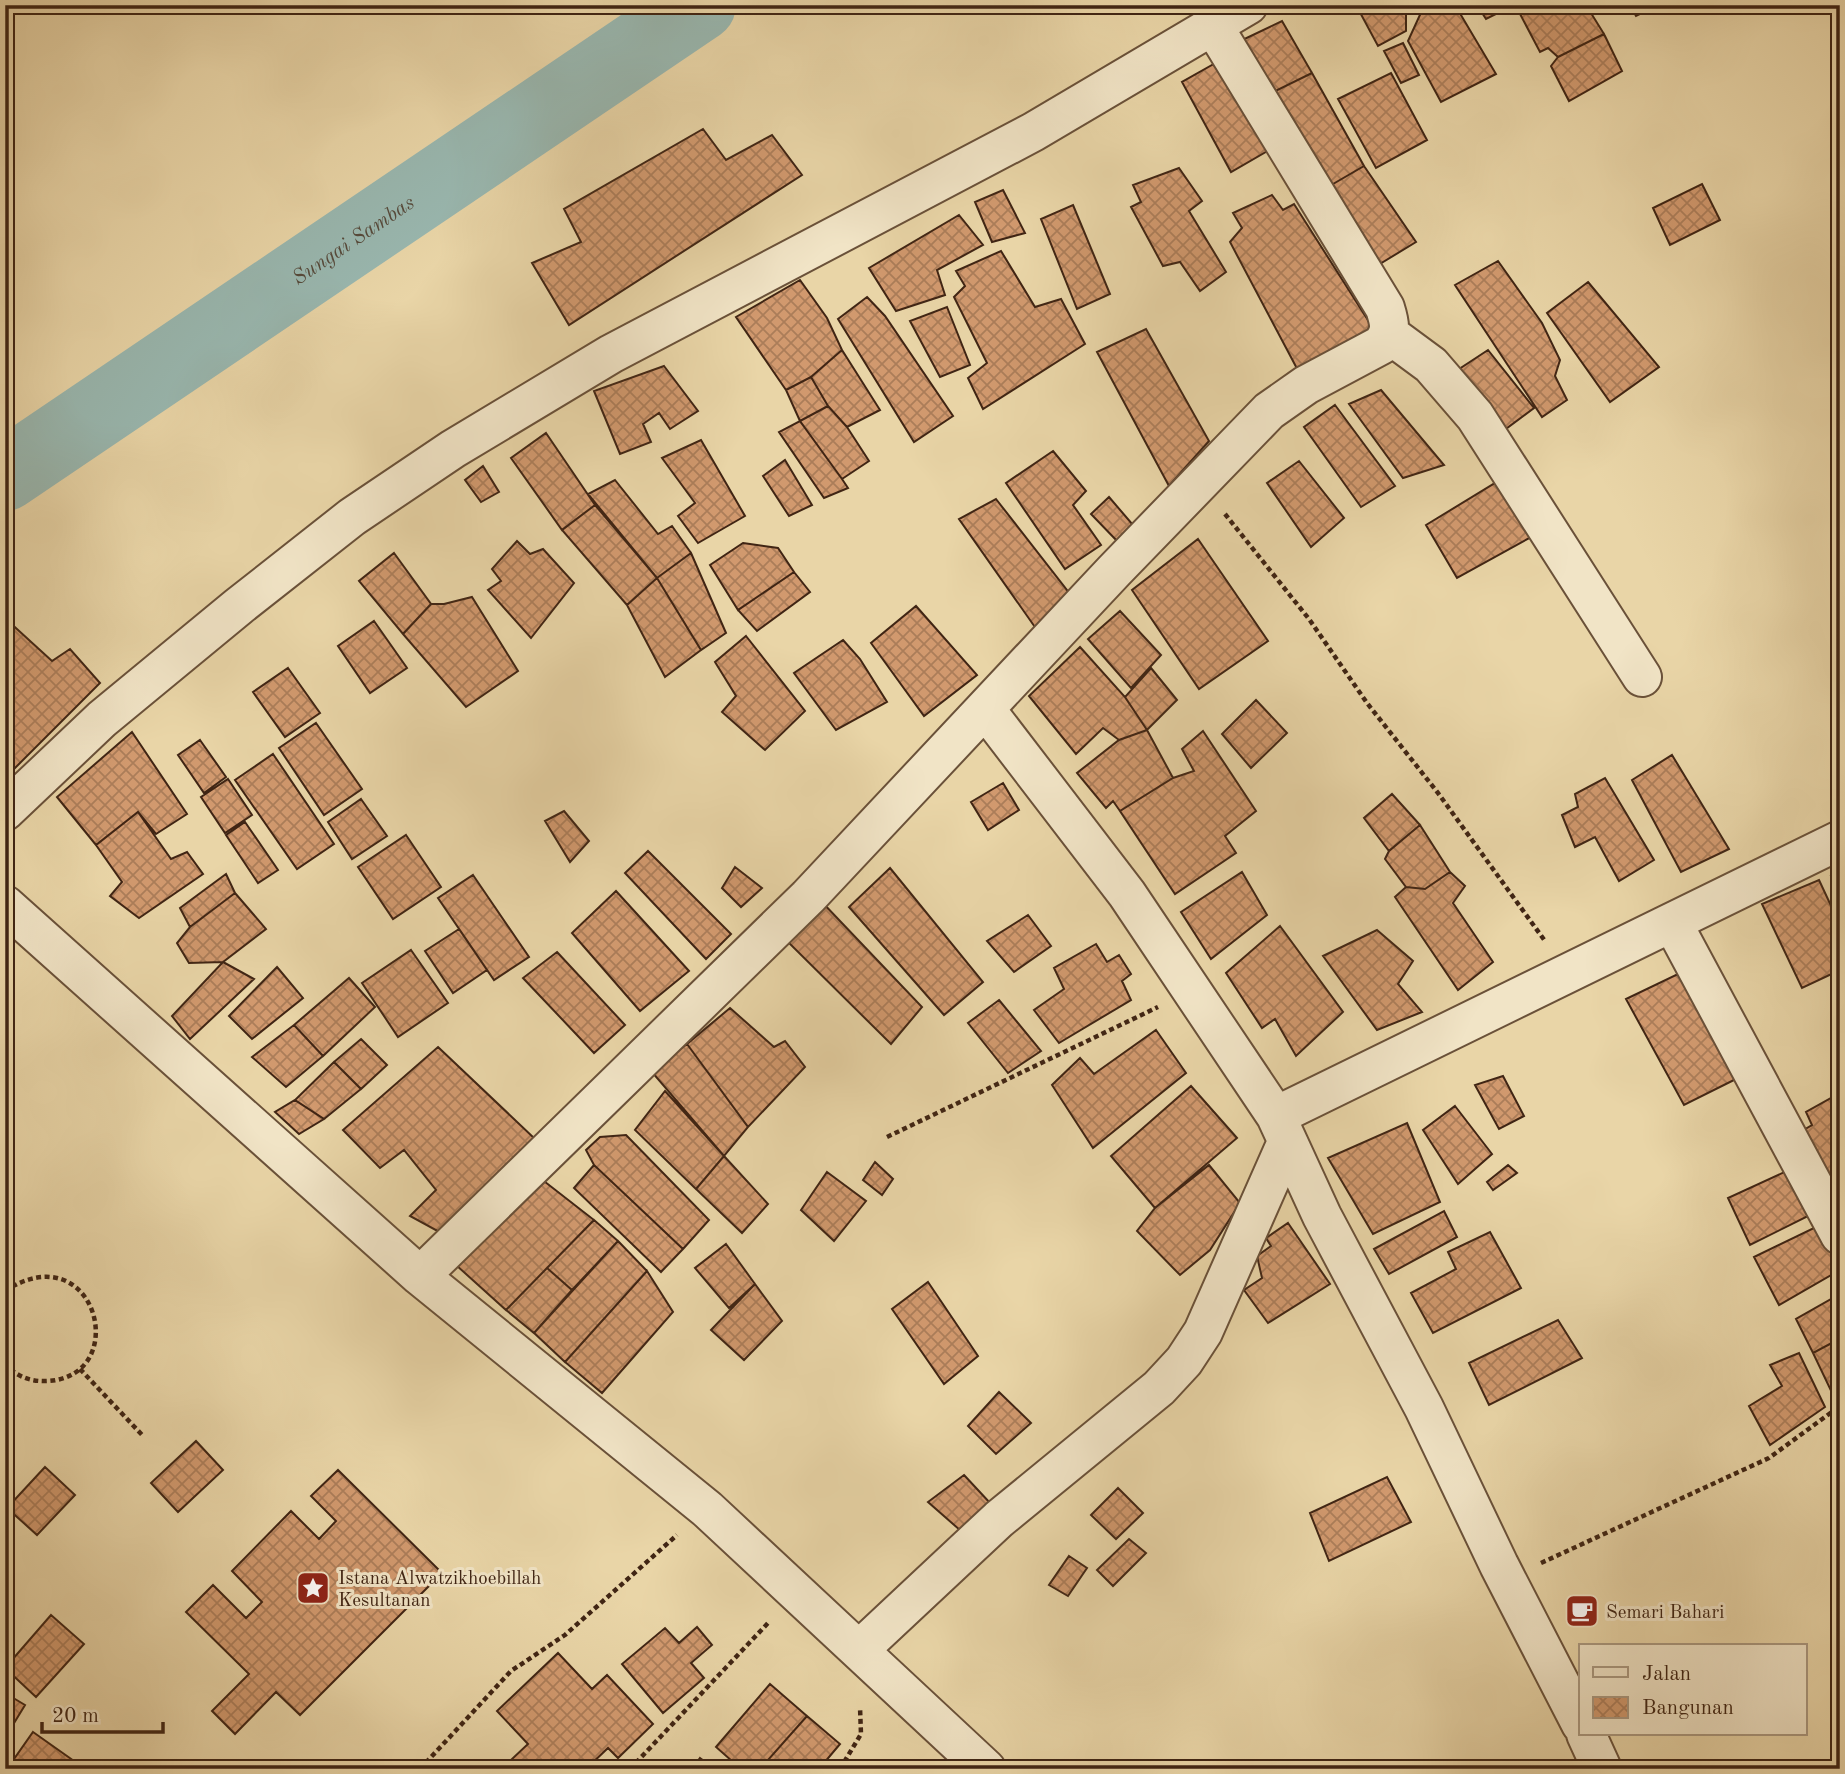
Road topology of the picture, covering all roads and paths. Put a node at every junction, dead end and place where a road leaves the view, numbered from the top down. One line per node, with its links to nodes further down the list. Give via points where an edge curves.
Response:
1 (1248, 5): 2 (street)
2 (1212, 24): 3 (street, via 1385,308); 7 (street, via 1033,132 611,354 453,449 352,517 239,606 102,719)
3 (1389, 334): 4 (street, via 1381,345 1306,385 1269,411); 5 (street, via 1431,365 1475,416)
4 (1197, 486): 6 (street); 11 (path, via 1222,509 1309,619)
5 (1642, 677)
6 (986, 710): 12 (street, via 1127,894); 16 (street, via 808,897)
7 (5, 811)
8 (1840, 840): 10 (street)
9 (5, 905): 16 (street)
10 (1673, 924): 11 (street); 15 (street)
11 (1569, 972): 13 (street)
12 (1192, 990): 13 (street); 14 (path)
13 (1282, 1129): 23 (street); 25 (street, via 1203,1332 1184,1361 1159,1388 999,1519)
14 (887, 1137)
15 (1840, 1235)
16 (420, 1276): 22 (street)
17 (5, 1291): 19 (path, via 25,1278 50,1276 73,1284 90,1301 97,1325 94,1349)
18 (5, 1364): 19 (path, via 14,1374 36,1382 60,1381)
19 (80, 1369): 21 (path)
20 (1840, 1406): 23 (path, via 1769,1458)
21 (144, 1437)
22 (707, 1509): 24 (street); 28 (path, via 565,1635 511,1671)
23 (1506, 1579): 26 (street)
24 (797, 1592): 25 (street); 29 (path)
25 (859, 1650): 30 (path, via 861,1734); 31 (street)
26 (1579, 1720)
27 (1587, 1736): 32 (street)
28 (420, 1769)
29 (630, 1769)
30 (840, 1769)
31 (986, 1769)
32 (1602, 1769)

